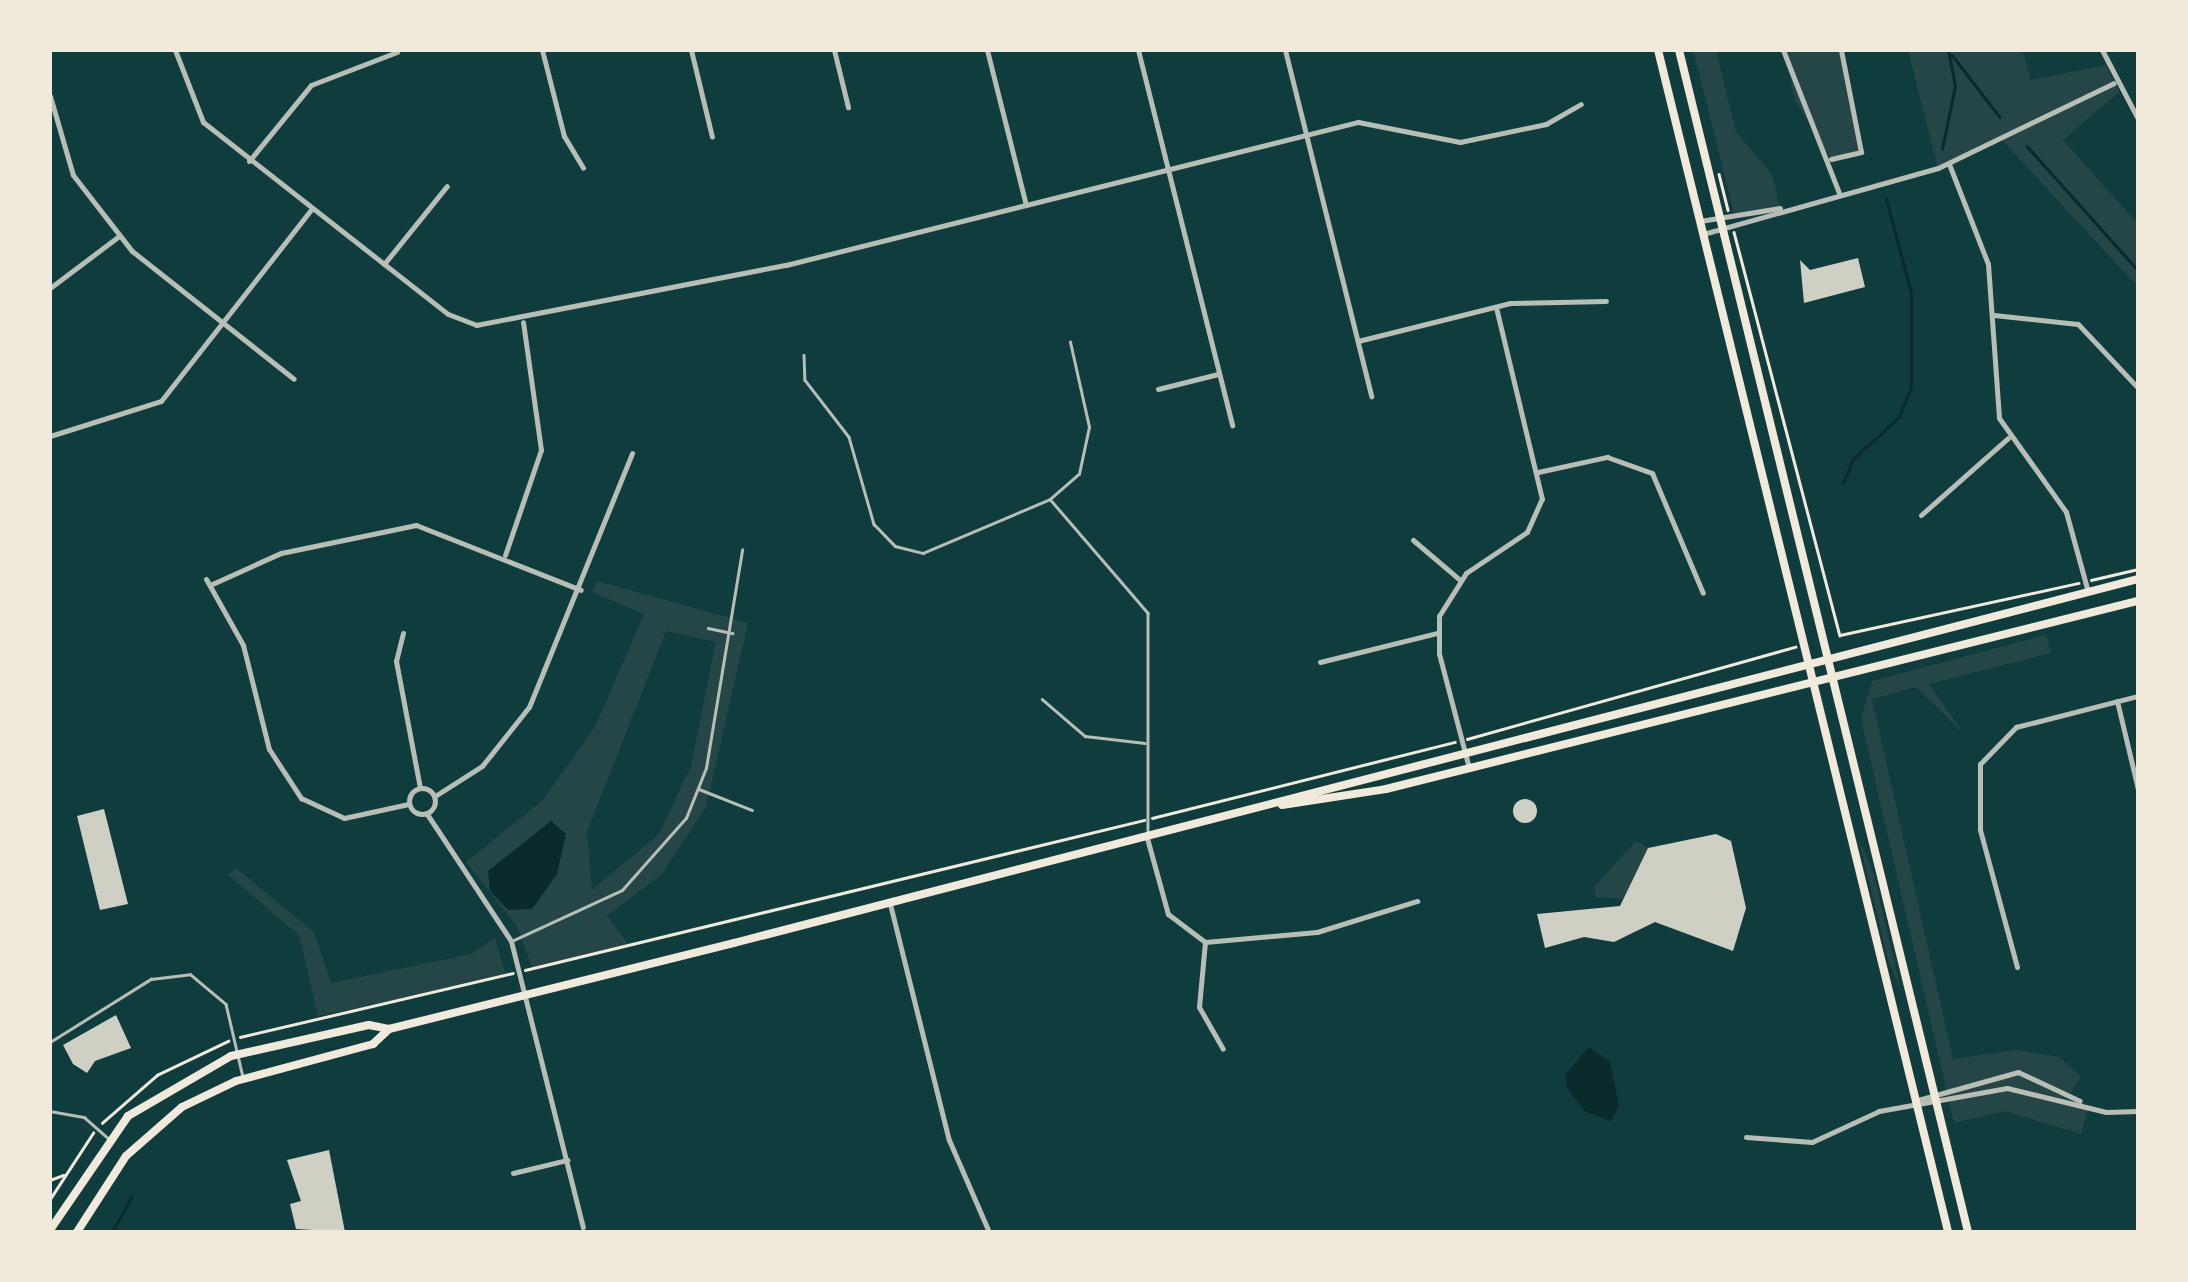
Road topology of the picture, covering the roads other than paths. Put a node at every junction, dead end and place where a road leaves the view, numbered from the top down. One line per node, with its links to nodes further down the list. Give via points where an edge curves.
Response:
1 (174, 50): 24 (street, via 195,113)
2 (542, 50): 26 (street, via 564,136)
3 (690, 50): 22 (street)
4 (834, 50): 17 (street)
5 (987, 50): 30 (street)
6 (1138, 50): 27 (street)
7 (1285, 50): 20 (street)
8 (1658, 50): 34 (main road)
9 (1679, 50): 33 (main road)
10 (1783, 50): 23 (street, via 1796,102)
11 (1841, 50): 23 (street, via 1861,152)
12 (2102, 50): 14 (street)
13 (397, 52): 24 (street, via 311,85)
14 (2114, 82): 18 (street); 25 (street)
15 (50, 96): 19 (street)
16 (1581, 104): 20 (street, via 1546,124 1460,142 1384,120)
17 (848, 108)
18 (2138, 119)
19 (60, 134): 21 (street); 37 (street, via 80,187)
20 (1306, 135): 27 (street); 45 (street)
21 (50, 136)
22 (712, 137)
23 (1831, 159): 29 (street)
24 (249, 160): 32 (street)
25 (1948, 164): 29 (street); 42 (street, via 1981,240)
26 (582, 168)
27 (1168, 168): 30 (street); 48 (street)
28 (447, 186): 38 (street)
29 (1839, 194): 31 (street)
30 (1026, 204): 43 (street)
31 (1780, 208): 33 (street); 35 (street)
32 (311, 210): 38 (street); 44 (street)
33 (1724, 215): 34 (street); 35 (main road)
34 (1700, 222): 36 (main road)
35 (1728, 228): 36 (street); 73 (main road)
36 (1703, 234): 74 (main road)
37 (119, 236): 39 (street); 44 (street)
38 (384, 264): 43 (street, via 476,325)
39 (50, 288)
40 (1606, 301): 41 (street)
41 (1496, 307): 45 (street); 57 (street)
42 (1994, 316): 51 (street, via 2078,324); 55 (street, via 1991,380)
43 (522, 321): 62 (street, via 541,450)
44 (221, 326): 49 (street); 54 (street, via 152,408)
45 (1358, 341): 52 (street)
46 (1070, 342): 58 (lane, via 1088,451 1072,483)
47 (804, 355): 58 (lane, via 806,380 850,436 874,524 895,546 944,549)
48 (1218, 374): 50 (street); 53 (street)
49 (294, 378)
50 (1158, 388)
51 (2138, 388)
52 (1371, 396)
53 (1232, 425)
54 (50, 436)
55 (2008, 438): 59 (street); 65 (street, via 2066,512)
56 (632, 453): 66 (street)
57 (1538, 472): 63 (street, via 1534,522); 67 (street, via 1608,457 1652,473)
58 (1050, 499): 81 (lane, via 1148,614)
59 (1921, 515)
60 (1413, 540): 63 (street)
61 (742, 550): 72 (lane)
62 (505, 556): 66 (street); 88 (street, via 430,527 386,528 280,553 208,582 243,645 269,749 301,798 344,818)
63 (1460, 580): 71 (street)
64 (2138, 580): 65 (main road)
65 (2087, 587): 73 (main road)
66 (581, 590): 87 (street, via 515,730 482,766)
67 (1703, 593)
68 (2138, 601): 76 (main road)
69 (708, 628): 72 (lane)
70 (403, 633): 84 (street, via 396,661)
71 (1437, 633): 75 (street); 82 (street)
72 (734, 634): 85 (lane)
73 (1828, 656): 74 (main road); 76 (main road)
74 (1809, 660): 77 (main road); 82 (main road)
75 (1320, 662)
76 (1834, 678): 77 (main road); 104 (main road)
77 (1815, 682): 83 (main road); 105 (main road)
78 (2138, 696): 80 (street)
79 (1042, 698): 81 (lane, via 1085,736)
80 (2117, 701): 86 (street); 97 (street, via 2016,727 1980,764 1980,830)
81 (1148, 743): 92 (lane)
82 (1462, 745): 83 (street); 89 (main road)
83 (1469, 768): 89 (main road)
84 (420, 788): 87 (street); 88 (street)
85 (700, 789): 90 (lane); 95 (lane, via 672,840 622,890)
86 (2138, 789)
87 (434, 796): 91 (street)
88 (410, 804): 91 (street)
89 (1282, 805): 92 (main road)
90 (752, 810)
91 (426, 814): 95 (street, via 444,854)
92 (1148, 838): 94 (main road); 96 (street, via 1168,914)
93 (1417, 901): 96 (street, via 1317,932)
94 (890, 904): 98 (main road); 117 (street, via 948,1140)
95 (510, 941): 98 (street)
96 (1205, 942): 101 (street, via 1199,1007)
97 (2018, 966)
98 (526, 995): 99 (main road); 112 (street)
99 (389, 1029): 102 (main road, via 368,1025); 103 (main road, via 373,1044)
100 (50, 1042): 102 (lane, via 174,973 219,992)
101 (1223, 1050)
102 (240, 1054): 103 (lane); 110 (main road, via 166,1088)
103 (244, 1078): 116 (main road, via 148,1133)
104 (1933, 1090): 105 (street); 106 (main road); 107 (street, via 2018,1072)
105 (1916, 1102): 106 (street); 111 (street, via 1812,1142); 118 (main road)
106 (1936, 1102): 107 (street, via 2018,1087); 119 (main road)
107 (2089, 1106): 109 (street)
108 (50, 1111): 110 (lane)
109 (2138, 1111)
110 (108, 1138): 115 (main road)
111 (1746, 1138)
112 (567, 1160): 113 (street); 114 (street)
113 (513, 1173)
114 (583, 1227)
115 (50, 1230)
116 (77, 1232)
117 (989, 1232)
118 (1948, 1232)
119 (1968, 1232)

